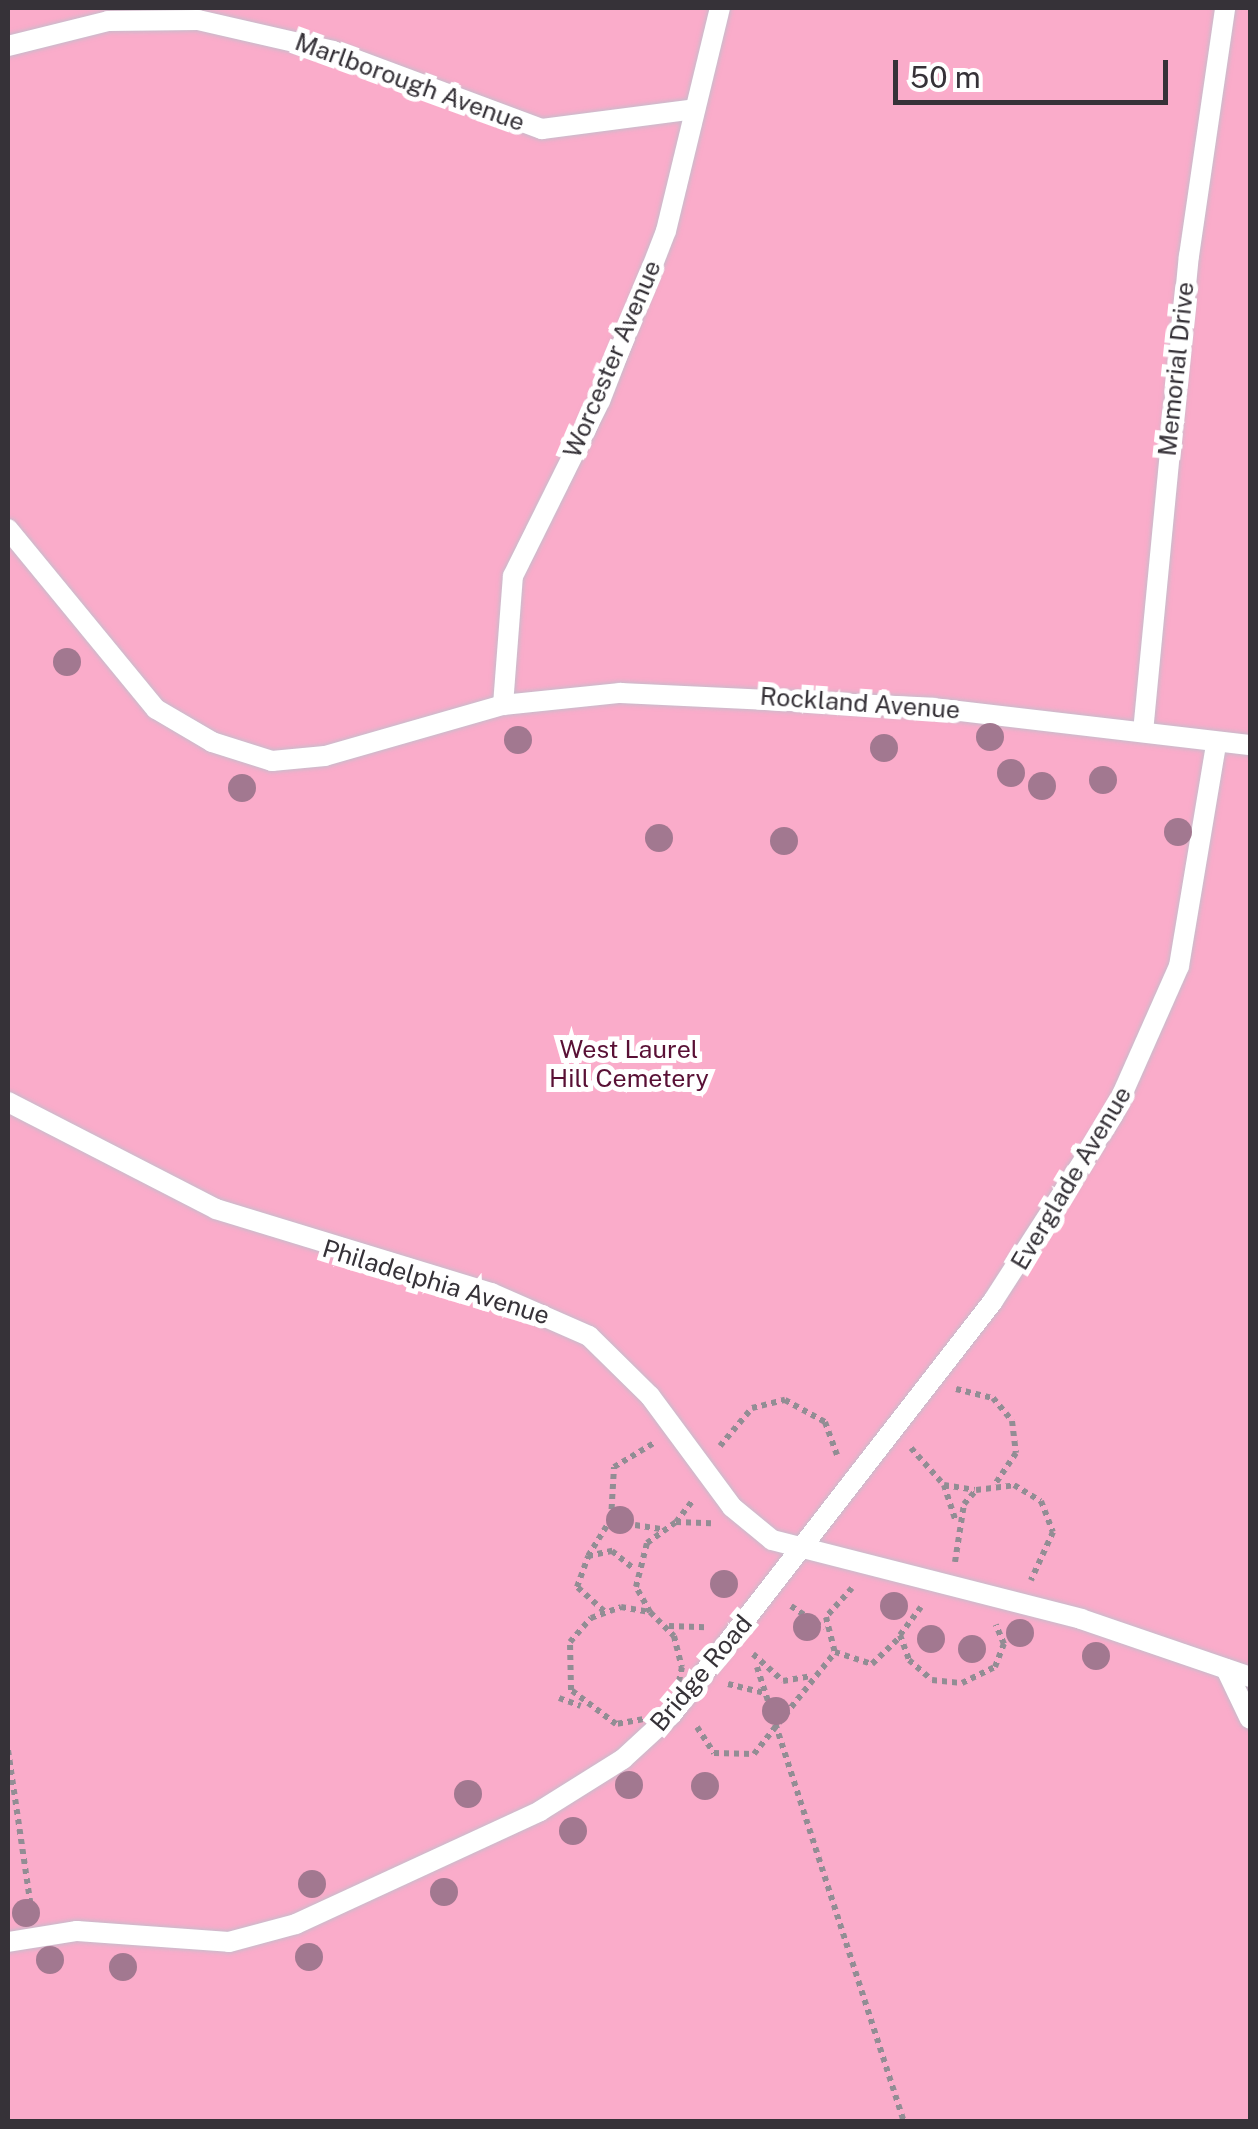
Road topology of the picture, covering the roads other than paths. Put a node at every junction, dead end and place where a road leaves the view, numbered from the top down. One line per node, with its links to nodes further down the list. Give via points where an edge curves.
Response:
1 (720, 8): 4 (lane, Worcester Avenue)
2 (1226, 8): 7 (lane, Memorial Drive, via 1188,256)
3 (8, 46): 4 (lane, Marlborough Avenue, via 108,21 198,20 333,50 542,129)
4 (695, 109): 6 (lane, Worcester Avenue, via 677,197 622,345 512,576)
5 (8, 530): 6 (lane, via 128,684 182,726 244,755 325,756)
6 (503, 705): 7 (lane, Rockland Avenue, via 620,692 739,694)
7 (1143, 732): 8 (lane, Rockland Avenue)
8 (1216, 744): 9 (lane); 11 (lane, Everglade Avenue, via 1192,914 1140,1062 1038,1237)
9 (1250, 745)
10 (8, 1102): 11 (lane, Philadelphia Avenue, via 216,1209 561,1320 618,1360 761,1533)
11 (798, 1552): 12 (lane, via 1009,1600); 15 (lane, Bridge Road, via 672,1714 624,1759 540,1812 296,1924 228,1942 35,1936)
12 (1226, 1669): 13 (lane); 14 (lane)
13 (1250, 1677)
14 (1250, 1719)
15 (8, 1942)

